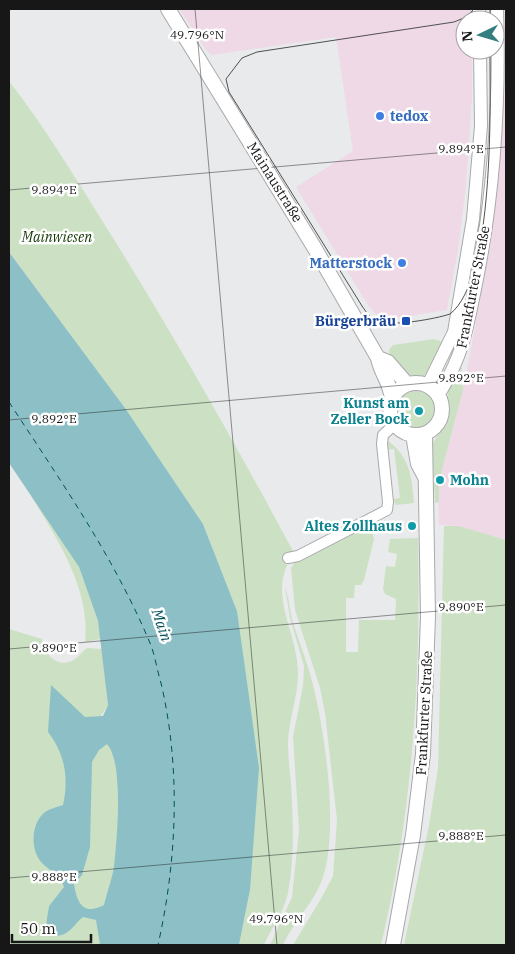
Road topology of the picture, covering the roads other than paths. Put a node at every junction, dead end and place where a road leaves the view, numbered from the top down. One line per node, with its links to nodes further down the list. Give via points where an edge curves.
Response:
1 (168, 9): 9 (main road, Mainaustraße)
2 (497, 9): 4 (street, Frankfurter Straße)
3 (480, 60): 5 (street, Frankfurter Straße)
4 (497, 74): 5 (street); 7 (street, Frankfurter Straße)
5 (481, 76): 6 (street, Frankfurter Straße)
6 (481, 126): 7 (street); 8 (street, Frankfurter Straße)
7 (496, 126): 8 (street, Frankfurter Straße)
8 (482, 203): 11 (street, Frankfurter Straße, via 478,273 462,351 442,389)
9 (378, 358): 10 (main road, Mainaustraße, via 388,362); 12 (main road, Mainaustraße, via 390,384)
10 (408, 384): 11 (main road, via 418,382); 12 (main road, via 401,387)
11 (432, 389): 14 (main road, via 443,408 442,416 438,424)
12 (392, 399): 13 (main road)
13 (390, 428): 14 (main road); 15 (street, via 383,435 382,444 387,510 298,556)
14 (419, 434): 16 (main road, Frankfurter Straße, via 418,464 426,479 428,616 423,754 413,835)
15 (288, 558)
16 (393, 945)

